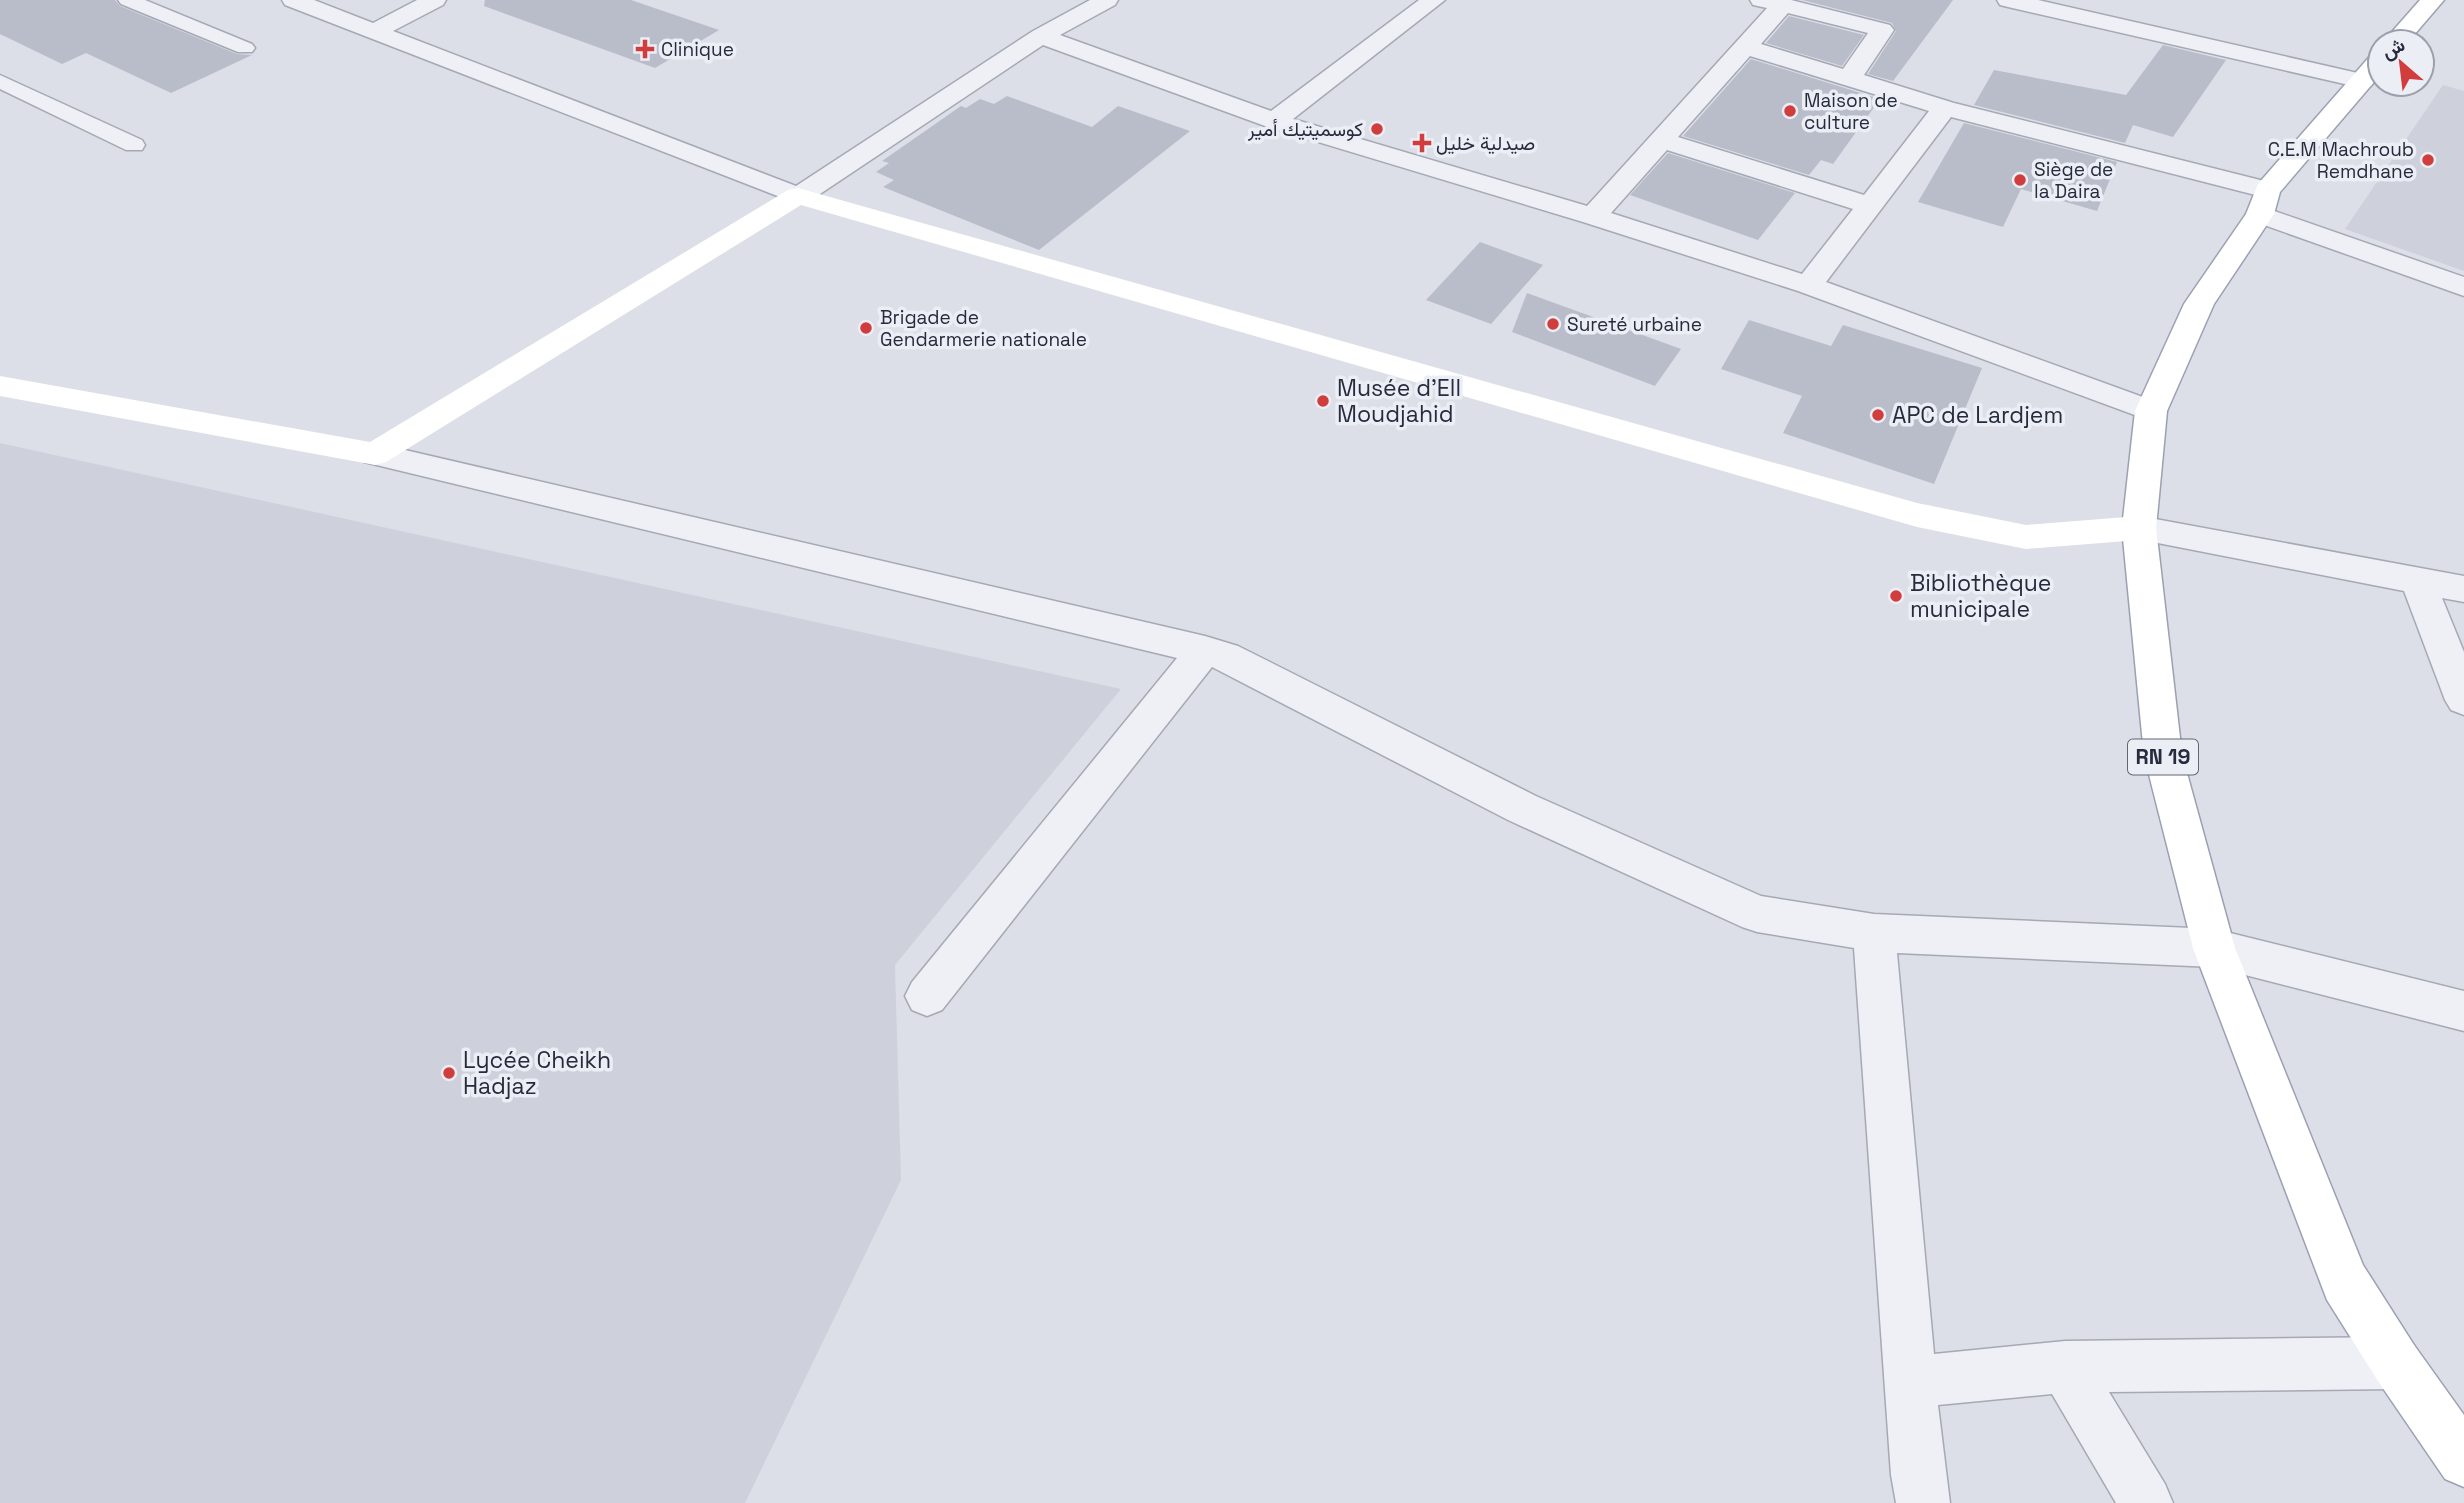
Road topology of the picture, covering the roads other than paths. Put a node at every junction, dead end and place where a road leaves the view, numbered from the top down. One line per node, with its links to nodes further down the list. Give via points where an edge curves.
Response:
1 (128, 0): 14 (lane)
2 (293, 0): 11 (street)
3 (435, 0): 11 (street)
4 (1107, 0): 12 (street)
5 (1434, 0): 20 (street)
6 (2008, 0): 9 (street)
7 (2433, 0): 10 (main road)
8 (1772, 3): 13 (street); 17 (street, via 1882,30)
9 (2063, 5): 15 (street)
10 (2408, 28)
11 (373, 32): 23 (street)
12 (1041, 36): 20 (street); 23 (street)
13 (1745, 47): 17 (street); 21 (street)
14 (245, 48)
15 (2366, 70)
16 (2366, 77): 24 (main road, RN 19)
17 (1849, 79): 19 (street)
18 (0, 81): 22 (lane)
19 (1945, 108): 24 (street); 25 (street)
20 (1274, 121): 26 (street)
21 (1663, 140): 25 (street); 26 (street)
22 (134, 145)
23 (798, 196): 31 (main road); 32 (main road, via 1917,515 2026,537)
24 (2263, 202): 28 (street); 30 (main road, RN 19, via 2199,304)
25 (1870, 206): 27 (street)
26 (1593, 216): 27 (street)
27 (1808, 285): 30 (street)
28 (2464, 287)
29 (0, 386): 31 (main road)
30 (2151, 411): 32 (main road, RN 19)
31 (375, 454): 35 (street)
32 (2139, 528): 33 (street); 38 (main road, RN 19, via 2163,755)
33 (2417, 580): 34 (street); 36 (street)
34 (2464, 589)
35 (1205, 650): 37 (street, via 1225,656 1522,808 1757,914); 39 (street)
36 (2464, 700)
37 (1874, 933): 38 (street); 43 (street)
38 (2214, 948): 40 (street); 41 (main road, RN 19, via 2345,1282)
39 (927, 996)
40 (2464, 1011)
41 (2396, 1363): 42 (street); 44 (main road, RN 19)
42 (2065, 1367): 43 (street); 46 (street)
43 (1910, 1382): 45 (street)
44 (2464, 1460)
45 (1923, 1503)
46 (2147, 1503)

